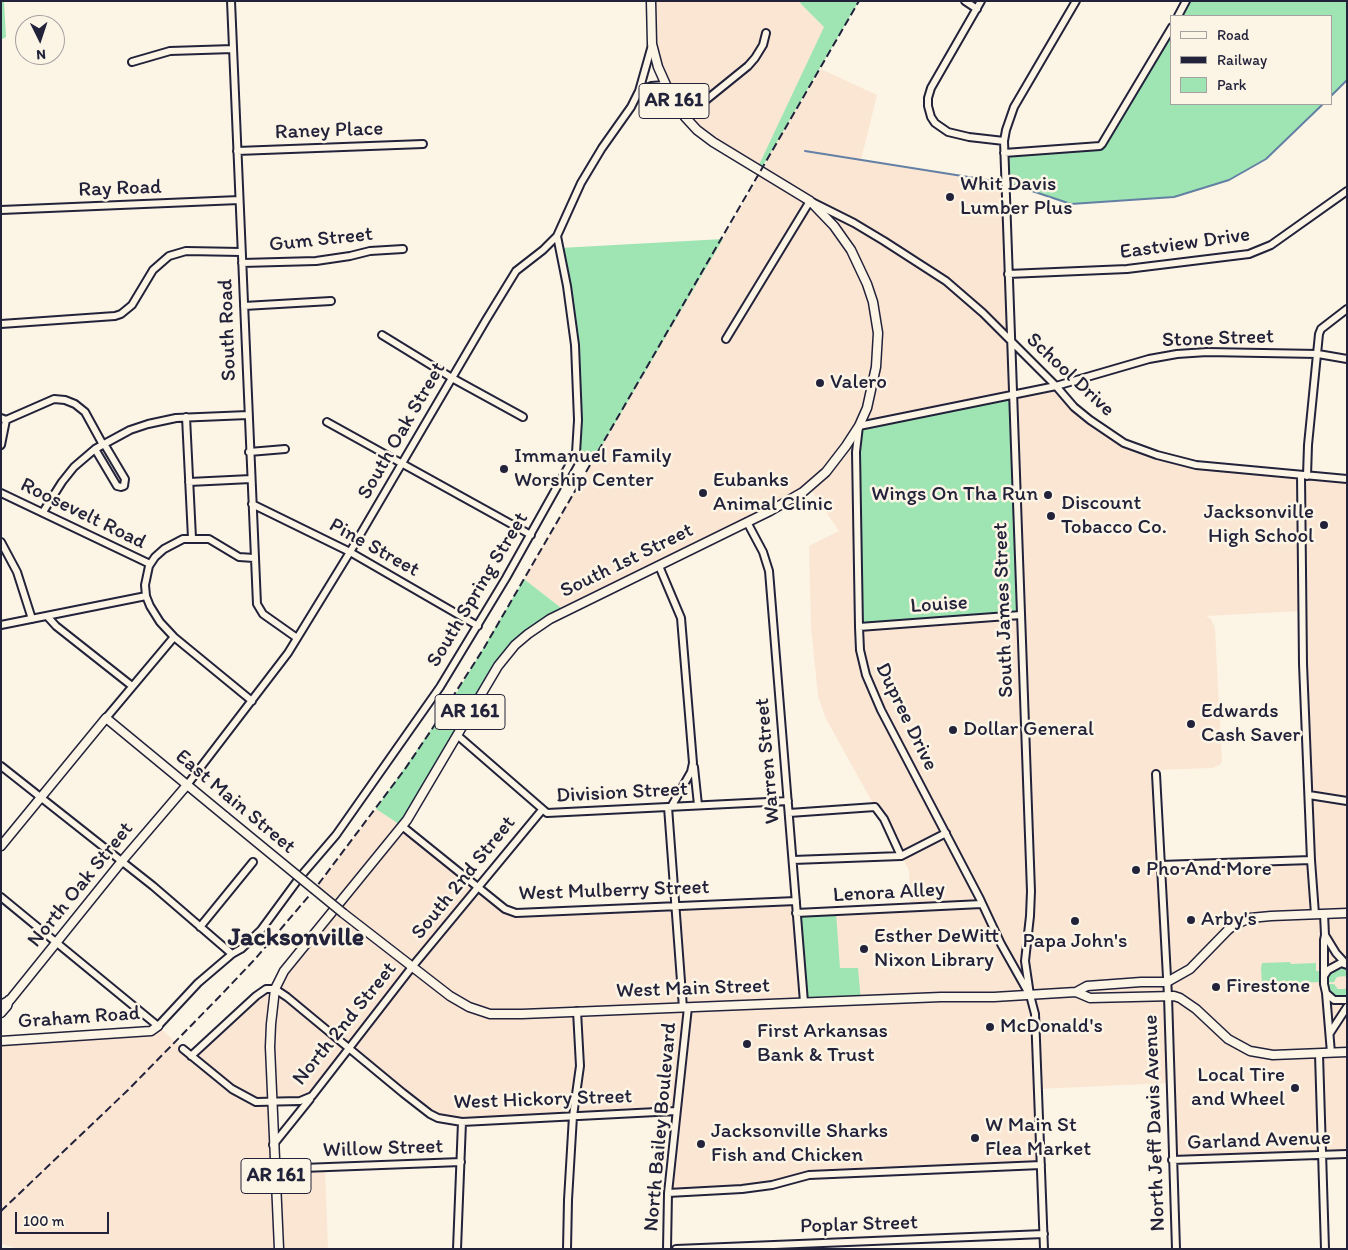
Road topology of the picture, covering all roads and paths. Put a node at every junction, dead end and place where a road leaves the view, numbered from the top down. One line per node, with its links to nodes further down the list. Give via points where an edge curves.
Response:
1 (231, 1): 12 (street, South Road)
2 (651, 1): 11 (main road, South 1st Street / AR 161)
3 (965, 1): 7 (street)
4 (981, 1): 7 (street)
5 (1076, 1): 17 (street, South James Street, via 1014,107)
6 (1186, 1): 8 (street)
7 (977, 9): 17 (street, via 931,88 929,113 935,123 948,132)
8 (1179, 15)
9 (1170, 30): 20 (street, via 1100,146)
10 (766, 33): 16 (street, via 760,51 748,66)
11 (652, 44): 14 (main road, South 1st Street / AR 161); 15 (street, South Oak Street)
12 (233, 49): 13 (street, via 170,51); 19 (street, South Road)
13 (132, 62)
14 (665, 85): 15 (street); 16 (main road, South 1st Street / AR 161)
15 (639, 91): 25 (street, South Oak Street, via 581,183)
16 (685, 117): 23 (main road, South 1st Street / AR 161, via 713,142)
17 (1004, 141): 20 (street, South James Street)
18 (423, 144): 19 (street, Raney Place)
19 (237, 151): 22 (street, South Road)
20 (1004, 153): 29 (street, South James Street)
21 (1347, 191): 29 (street, Eastview Drive, via 1271,245 1249,254 1127,269)
22 (239, 200): 24 (street, Ray Road); 27 (street, South Road)
23 (810, 201): 35 (street); 36 (street, School Drive, via 922,264 965,296); 47 (main road, South 1st Street / AR 161, via 851,250 873,302 878,356 867,408)
24 (1, 210)
25 (557, 236): 39 (street, South Oak Street, via 516,272); 62 (street, South Spring Street, via 576,345 576,453)
26 (403, 249): 28 (street, Gum Street, via 316,260)
27 (241, 252): 28 (street, South Road); 33 (street, via 186,251 169,256 153,270 132,305 115,316)
28 (242, 263): 31 (street, South Road)
29 (1008, 274): 36 (street, South James Street)
30 (331, 301): 31 (street)
31 (244, 306): 42 (street, South Road)
32 (1347, 309): 37 (street, via 1321,329)
33 (1, 324)
34 (382, 335): 39 (street)
35 (726, 339)
36 (1010, 340): 40 (street, School Drive); 41 (street, South James Street)
37 (1318, 354): 38 (street, Stone Street); 40 (street, Stone Street, via 1177,354 1148,359); 54 (street)
38 (1347, 359)
39 (452, 378): 43 (street); 53 (street, South Oak Street)
40 (1056, 386): 41 (street, Stone Street); 54 (street, School Drive, via 1090,420 1137,448 1196,465)
41 (1014, 395): 47 (street, Stone Street); 70 (street, South James Street)
42 (248, 415): 44 (street); 52 (street, South Road)
43 (523, 417)
44 (186, 418): 48 (street, via 148,424); 57 (street)
45 (4, 419): 48 (street, via 59,399 85,412); 49 (street)
46 (326, 422): 53 (street)
47 (858, 426): 61 (main road, South 1st Street / AR 161, via 819,478 787,502); 75 (street, Dupree Drive)
48 (103, 444): 50 (street); 50 (street, via 125,479 124,486 117,486)
49 (1, 445)
50 (95, 449): 60 (street, via 70,472)
51 (285, 449): 52 (street)
52 (250, 452): 55 (street, South Road)
53 (401, 464): 62 (street); 65 (street, South Oak Street)
54 (1304, 476): 56 (street, School Drive); 86 (street, via 1301,606)
55 (250, 479): 57 (street); 59 (street, South Road)
56 (1347, 479)
57 (189, 482): 63 (street)
58 (1, 492): 60 (street, Roosevelt Road)
59 (252, 504): 65 (street, Pine Street); 66 (street, South Road)
60 (43, 512): 67 (street, Roosevelt Road)
61 (747, 522): 68 (main road, South 1st Street / AR 161); 88 (street, Warren Street, via 769,571)
62 (531, 535): 74 (street, South Spring Street)
63 (192, 538): 66 (street, via 213,541 239,557); 67 (street, via 175,541)
64 (1, 542): 72 (street, via 17,572)
65 (350, 552): 74 (street, Pine Street); 77 (street, South Oak Street)
66 (254, 558): 77 (street, South Road, via 258,609)
67 (150, 564): 69 (street, via 146,574)
68 (658, 566): 81 (main road, South 1st Street / AR 161, via 565,611 528,634 498,666); 82 (street, via 681,618)
69 (146, 596): 71 (street); 76 (street, via 155,616)
70 (1021, 615): 75 (street, Louise); 124 (street, South James Street, via 1031,891 1025,961)
71 (47, 616): 72 (street); 78 (street)
72 (32, 619): 73 (street)
73 (1, 625)
74 (478, 626): 116 (street, South Spring Street, via 414,725 336,835 261,930)
75 (859, 627): 95 (street, Dupree Drive, via 862,662 871,691)
76 (174, 637): 78 (street); 79 (street)
77 (297, 638): 79 (street, South Oak Street)
78 (132, 686): 80 (street)
79 (252, 700): 85 (street, South Oak Street)
80 (106, 718): 85 (main road, East Main Street); 87 (main road)
81 (457, 735): 92 (street, Division Street); 94 (main road, South 1st Street / AR 161)
82 (693, 763): 90 (street); 91 (street, via 691,772)
83 (1, 766): 87 (street)
84 (1156, 774): 102 (street, North Jeff Davis Avenue)
85 (186, 785): 100 (main road, North Oak Street); 110 (main road, East Main Street, bridge)
86 (1309, 795): 89 (street); 99 (street)
87 (41, 798): 96 (main road); 100 (street)
88 (788, 801): 90 (street, Division Street); 93 (street, Warren Street)
89 (1347, 801)
90 (698, 805): 91 (street, Division Street)
91 (669, 807): 92 (street, Division Street, via 552,813); 107 (street, North Bailey Boulevard)
92 (542, 810): 103 (street, South 2nd Street)
93 (788, 814): 97 (street, via 874,808 884,819); 98 (street, Warren Street)
94 (402, 826): 103 (street, West Mulberry Street); 121 (main road, South 1st Street / AR 161, via 284,971)
95 (946, 833): 97 (street); 106 (street, Dupree Drive)
96 (1, 846)
97 (901, 856): 98 (street)
98 (793, 860): 105 (street, Warren Street)
99 (1311, 860): 102 (street); 111 (street)
100 (122, 861): 113 (street); 115 (main road, North Oak Street)
101 (253, 862): 113 (street)
102 (1160, 865): 120 (street, North Jeff Davis Avenue)
103 (478, 887): 107 (street, West Mulberry Street, via 505,909 516,913); 118 (street, South 2nd Street)
104 (1, 897): 115 (street)
105 (796, 901): 107 (street, West Mulberry Street); 108 (street, Warren Street)
106 (982, 904): 108 (street, Lenora Alley); 124 (street, Dupree Drive)
107 (676, 906): 131 (street, North Bailey Boulevard)
108 (796, 913): 128 (street, Warren Street)
109 (1347, 913): 112 (main road)
110 (343, 914): 118 (main road, West Main Street)
111 (1315, 914): 112 (main road); 120 (main road, via 1258,916 1242,922 1228,930 1190,970)
112 (1324, 914): 114 (street)
113 (200, 927): 116 (street)
114 (1325, 935): 117 (street); 119 (street)
115 (57, 943): 126 (main road, North Oak Street); 134 (street)
116 (232, 954): 134 (street, South Spring Street, via 198,983)
117 (1347, 964): 119 (street, via 1336,965)
118 (412, 967): 132 (main road, West Main Street, via 450,996 481,1012); 138 (street, North 2nd Street)
119 (1324, 976): 123 (street)
120 (1167, 982): 122 (main road, West Main Street, via 1087,986); 125 (street, North Jeff Davis Avenue)
121 (275, 990): 138 (street, West Hickory Street); 142 (street, via 266,989 256,996); 144 (main road, AR 161, via 270,1047)
122 (1076, 992): 124 (main road, West Main Street); 125 (main road, West Main Street, via 1090,998)
123 (1326, 993): 127 (street, via 1334,1000); 135 (street)
124 (1030, 995): 128 (main road, West Main Street); 153 (street, via 1035,1014)
125 (1168, 996): 141 (main road, via 1188,1002 1228,1039 1250,1051 1273,1055); 151 (street, North Jeff Davis Avenue)
126 (10, 1000): 129 (main road, North Oak Street); 133 (main road)
127 (1347, 1000)
128 (804, 1002): 131 (main road, West Main Street)
129 (1, 1004)
130 (1347, 1007): 135 (street)
131 (685, 1008): 132 (main road, West Main Street); 145 (street, North Bailey Boulevard)
132 (578, 1012): 146 (street, via 580,1066)
133 (1, 1013)
134 (158, 1026): 136 (main road, Graham Road, via 150,1031)
135 (1330, 1033): 140 (street)
136 (1, 1041)
137 (183, 1049): 142 (street, North 2nd Street)
138 (349, 1049): 143 (street, North 2nd Street); 147 (street, West Hickory Street, via 430,1114)
139 (1347, 1052): 140 (main road)
140 (1331, 1053): 141 (main road)
141 (1320, 1054): 150 (street)
142 (191, 1056): 144 (street, North 2nd Street, via 247,1098 256,1102)
143 (312, 1096): 144 (street, North 2nd Street, via 300,1102); 148 (street)
144 (273, 1102): 148 (main road, AR 161)
145 (676, 1111): 146 (street, West Hickory Street); 155 (street, North Bailey Boulevard)
146 (573, 1116): 147 (street, West Hickory Street); 159 (street)
147 (462, 1122): 152 (street)
148 (274, 1145): 154 (main road, AR 161)
149 (1347, 1154): 150 (street, Garland Avenue)
150 (1322, 1155): 151 (street, Garland Avenue); 164 (street)
151 (1172, 1160): 163 (street, North Jeff Davis Avenue)
152 (461, 1162): 154 (street, Willow Street); 158 (street)
153 (1041, 1165): 155 (street, via 809,1175 742,1189); 156 (street)
154 (276, 1169): 157 (main road, AR 161)
155 (668, 1193): 160 (street, North Bailey Boulevard)
156 (1044, 1234): 161 (street, Poplar Street); 162 (street)
157 (279, 1249)
158 (457, 1249)
159 (567, 1249)
160 (667, 1249)
161 (676, 1249)
162 (1044, 1249)
163 (1176, 1249)
164 (1326, 1249)

